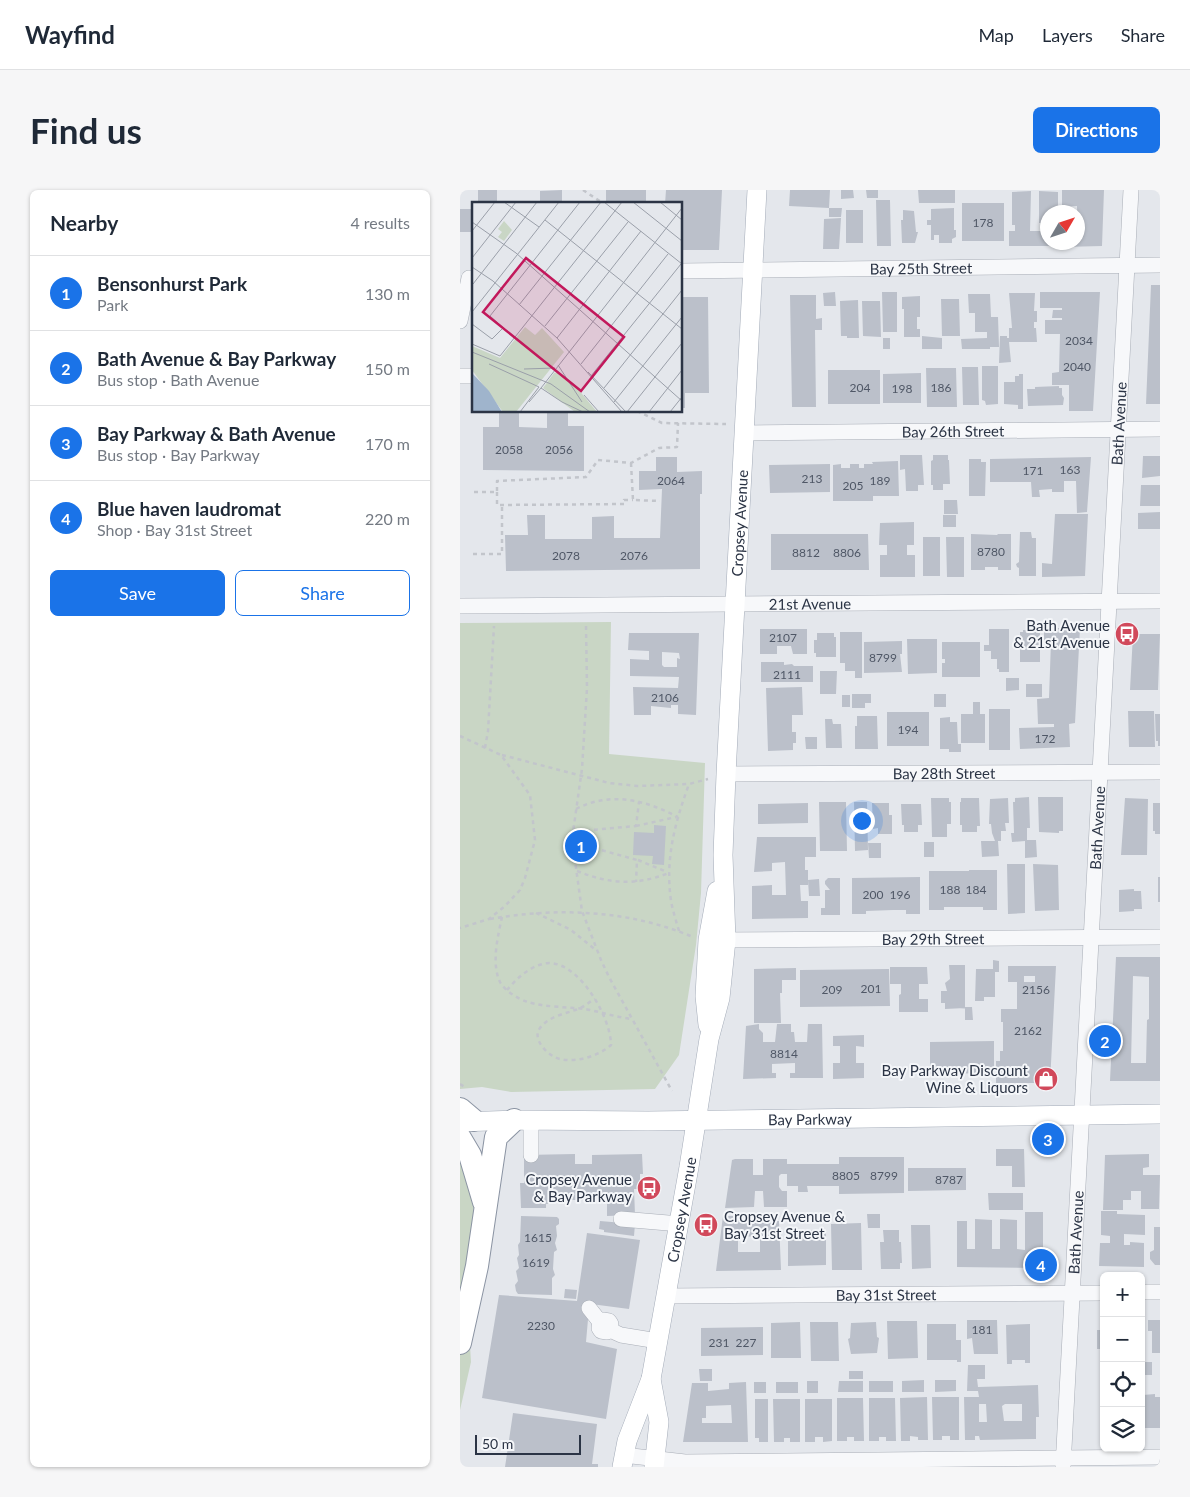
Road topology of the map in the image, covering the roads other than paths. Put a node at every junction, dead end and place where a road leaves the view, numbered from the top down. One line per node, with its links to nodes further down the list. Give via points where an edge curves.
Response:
1 (756, 190): 5 (main road, Cropsey Avenue)
2 (1131, 190): 3 (street, Bath Avenue)
3 (1126, 265): 4 (street, Bay 25th Street); 5 (street, Bay 25th Street); 9 (street, Bath Avenue)
4 (1160, 265)
5 (752, 270): 6 (street, Bay 25th Street); 11 (main road, Cropsey Avenue)
6 (682, 271)
7 (468, 276): 8 (street)
8 (460, 322)
9 (1117, 429): 10 (street, Bay 26th Street); 11 (street, Bay 26th Street); 13 (street, Bath Avenue)
10 (1160, 429)
11 (744, 433): 14 (main road, Cropsey Avenue)
12 (1160, 601): 13 (street, 21st Avenue)
13 (1108, 602): 14 (street, 21st Avenue); 17 (street, Bath Avenue)
14 (735, 604): 15 (street, 21st Avenue); 18 (main road, Cropsey Avenue)
15 (460, 606)
16 (1160, 772): 17 (street, Bay 28th Street)
17 (1099, 773): 18 (street, Bay 28th Street); 19 (street, Bath Avenue)
18 (726, 774): 21 (main road, Cropsey Avenue, via 723,855)
19 (1091, 937): 20 (street, Bay 29th Street); 21 (street, Bay 29th Street); 23 (street, Bath Avenue)
20 (1160, 937)
21 (710, 939): 26 (main road, Cropsey Avenue, via 720,998 709,1039)
22 (1160, 1114): 23 (main road, Bay Parkway)
23 (1082, 1115): 26 (main road, Bay Parkway); 34 (street, Bath Avenue)
24 (464, 1117): 25 (main road, Bay Parkway)
25 (522, 1120): 26 (main road, Bay Parkway); 28 (street); 29 (highway, via 496,1137)
26 (697, 1120): 31 (main road, Cropsey Avenue)
27 (460, 1138): 29 (highway, via 470,1155)
28 (531, 1155)
29 (486, 1210): 39 (highway)
30 (621, 1219): 31 (street)
31 (680, 1224): 36 (main road, Cropsey Avenue)
32 (1145, 1292): 33 (street)
33 (1160, 1292)
34 (1071, 1293): 35 (street, Bay 31st Street); 36 (street, Bay 31st Street); 43 (street, Bath Avenue)
35 (1100, 1293)
36 (667, 1296): 38 (main road, Cropsey Avenue)
37 (589, 1308): 38 (street, via 605,1326 621,1335)
38 (658, 1341): 40 (main road, Cropsey Avenue)
39 (460, 1343)
40 (651, 1379): 42 (main road, Cropsey Avenue); 44 (main road, Cropsey Avenue, via 660,1422)
41 (1160, 1457): 43 (street)
42 (622, 1461): 44 (street)
43 (1063, 1462): 45 (street)
44 (654, 1463): 45 (street)
45 (737, 1464)

